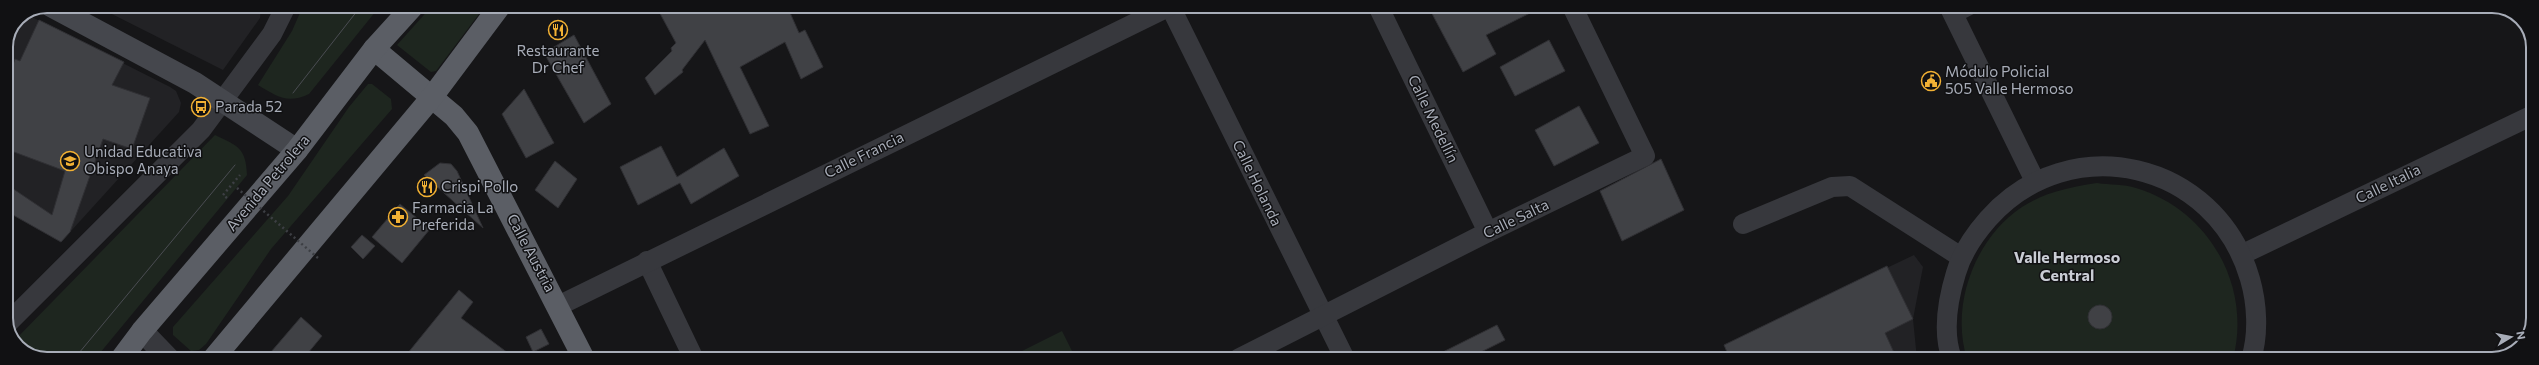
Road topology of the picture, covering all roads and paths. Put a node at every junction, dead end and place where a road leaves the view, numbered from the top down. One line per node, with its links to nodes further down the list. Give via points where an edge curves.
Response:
1 (64, 13): 12 (main road, via 195,83)
2 (282, 13): 12 (street, via 272,34)
3 (407, 13): 10 (highway, Avenida Petrolera)
4 (495, 13): 11 (highway)
5 (1156, 13): 22 (street, Calle Francia)
6 (1173, 13): 24 (street, Calle Holanda)
7 (1381, 13): 18 (street, Calle Medellín)
8 (1575, 13): 18 (street, Calle Salta, via 1645,156)
9 (1952, 13): 16 (street)
10 (374, 49): 11 (highway, Calle Austria); 14 (highway, Avenida Petrolera)
11 (432, 97): 23 (highway, Calle Austria, via 454,116 468,133); 29 (highway)
12 (222, 101): 14 (main road); 25 (street, via 201,130)
13 (2526, 118): 19 (street, Calle Italia)
14 (297, 150): 26 (highway, Avenida Petrolera)
15 (240, 175): 21 (path, bridge, via 223,195 228,199 237,188)
16 (2035, 181): 19 (street, via 2074,170 2108,165 2134,169 2173,182 2211,210); 20 (street, via 2002,203 1977,231)
17 (1743, 224): 20 (street, via 1832,187 1850,186)
18 (1488, 232): 24 (street, Calle Salta)
19 (2243, 254): 35 (street, via 2255,296)
20 (1961, 257): 34 (street, via 1950,294 1947,323)
21 (318, 258)
22 (647, 261): 23 (street, Calle Francia); 31 (street)
23 (558, 306): 30 (highway, Calle Austria)
24 (1324, 316): 32 (street, Calle Salta); 33 (street, Calle Holanda)
25 (13, 318)
26 (142, 331): 27 (highway, Avenida Petrolera); 28 (street)
27 (127, 352)
28 (162, 352)
29 (219, 352)
30 (581, 352)
31 (691, 352)
32 (1252, 352)
33 (1342, 352)
34 (1951, 352)
35 (2253, 352)

